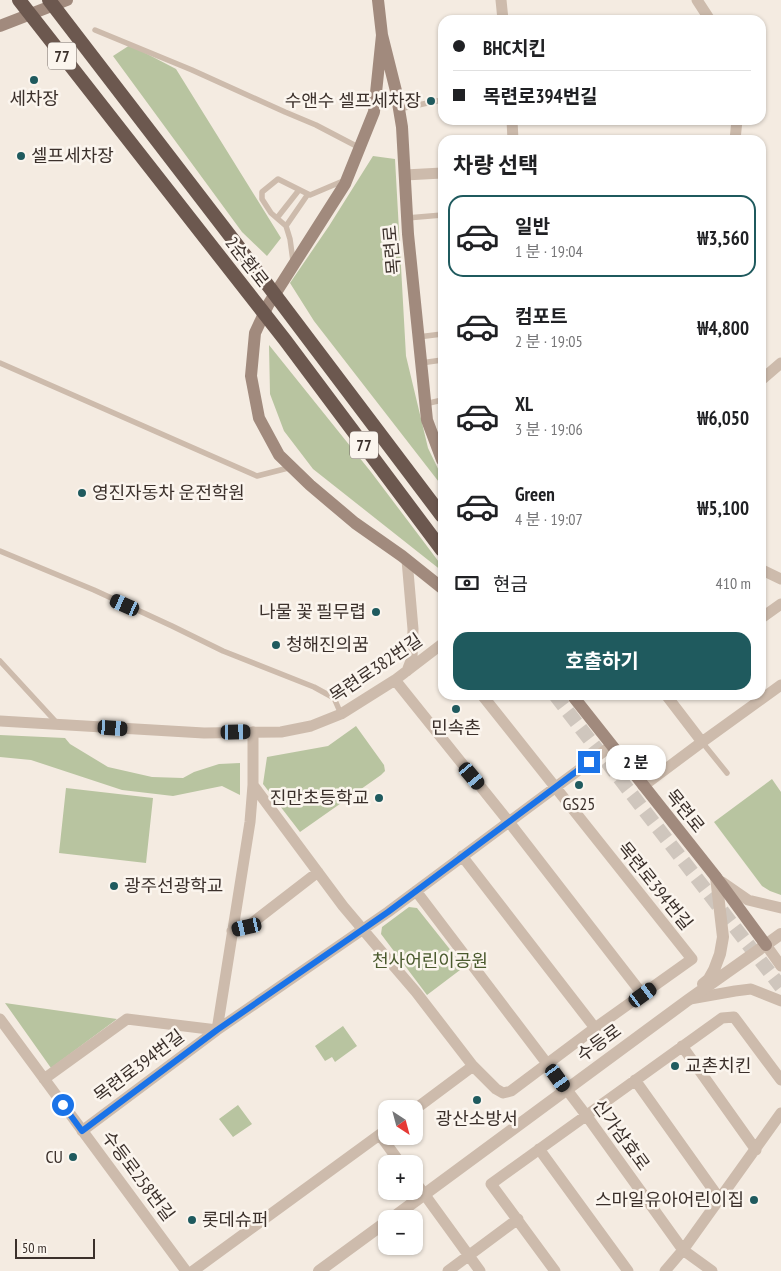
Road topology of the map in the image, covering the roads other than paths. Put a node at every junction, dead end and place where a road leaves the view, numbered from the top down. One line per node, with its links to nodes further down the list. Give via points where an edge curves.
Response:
1 (19, 0): 37 (highway, 2순환로 / 77, via 285,340)
2 (49, 0): 36 (highway, 2순환로 / 77)
3 (67, 0): 9 (main road)
4 (378, 0): 11 (main road, 목련로)
5 (502, 0): 7 (street)
6 (697, 0): 8 (street)
7 (503, 15)
8 (707, 15)
9 (0, 26)
10 (95, 30): 14 (lane, via 316,125)
11 (382, 35): 13 (main road, 목련로); 14 (main road, 목련로, via 374,112)
12 (438, 101): 13 (lane)
13 (399, 109): 16 (main road, 목련로)
14 (360, 148): 17 (main road, 목련로)
15 (438, 173): 16 (street)
16 (405, 175): 22 (main road, 목련로)
17 (347, 179): 19 (lane); 24 (main road, 목련로)
18 (299, 190): 19 (lane); 21 (lane); 21 (lane, via 278,179 262,192 262,199)
19 (308, 194): 23 (lane)
20 (438, 215): 22 (lane)
21 (278, 218): 23 (lane)
22 (407, 218): 26 (main road, 목련로)
23 (286, 226): 24 (lane)
24 (294, 265): 35 (main road, 목련로, via 268,305 255,333 251,376 260,418 280,455)
25 (438, 334): 26 (lane)
26 (418, 337): 30 (main road, 목련로)
27 (438, 361): 30 (lane)
28 (0, 362): 35 (lane, via 258,476)
29 (781, 363): 31 (street)
30 (421, 364): 33 (main road, 목련로)
31 (766, 376)
32 (438, 401): 33 (lane)
33 (425, 404): 34 (main road, 목련로)
34 (438, 449)
35 (292, 467): 39 (main road, 목련로, via 355,523)
36 (438, 511)
37 (438, 545)
38 (0, 551): 55 (lane, via 102,594 223,651 314,687 334,698)
39 (407, 560): 42 (main road, 목련로); 47 (street, via 413,629)
40 (766, 573): 41 (street)
41 (781, 579)
42 (438, 585)
43 (781, 604): 44 (street)
44 (766, 615)
45 (438, 648): 47 (street, 목련로382번길)
46 (0, 661): 57 (lane)
47 (408, 671): 48 (street, 목련로382번길)
48 (395, 680): 55 (street, 목련로382번길); 65 (street)
49 (781, 685): 50 (street)
50 (766, 696)
51 (486, 700): 64 (street, 목련로394번길)
52 (576, 700): 60 (main road, 목련로)
53 (670, 700): 59 (street)
54 (760, 700): 59 (street)
55 (341, 714): 58 (street, 목련로382번길, via 288,731)
56 (0, 721): 57 (street, 목련로382번길)
57 (59, 724): 58 (street, 목련로382번길, via 204,733)
58 (253, 732): 62 (street)
59 (702, 742): 61 (lane); 63 (street)
60 (611, 746): 63 (main road, 목련로); 64 (street, 목련로394번길)
61 (727, 773)
62 (253, 785): 67 (street, 목련로394번길); 72 (street)
63 (643, 786): 68 (main road, 목련로)
64 (554, 788): 65 (street, 목련로394번길); 76 (street, 목련로394번길, via 692,960)
65 (510, 822): 66 (street, 목련로394번길); 76 (street)
66 (462, 856): 69 (street, 목련로394번길); 80 (street)
67 (318, 872): 71 (street, 목련로394번길); 72 (street, via 247,927)
68 (716, 877): 70 (street, 목련로, via 748,900); 74 (main road, 목련로); 77 (street, via 723,937 720,954 709,979)
69 (416, 891): 71 (street, 목련로394번길); 83 (street)
70 (781, 908)
71 (363, 929): 81 (street, 목련로394번길); 84 (street, 목련로394번길)
72 (232, 931): 81 (street)
73 (781, 934): 74 (street, 수등로)
74 (766, 945): 75 (street); 77 (street, 수등로)
75 (781, 966)
76 (643, 995): 80 (street, 목련로394번길)
77 (688, 1000): 78 (street, via 751,989); 88 (street, 수등로)
78 (781, 1001)
79 (0, 1019): 85 (street, 수등로258번길)
80 (595, 1028): 83 (street, 목련로394번길)
81 (217, 1030): 85 (street, via 127,1019); 92 (street, 목련로394번길)
82 (682, 1046): 86 (street); 87 (street, via 722,1018 734,1017); 95 (street)
83 (547, 1064): 84 (street, 목련로394번길, via 511,1091 503,1093); 88 (street)
84 (473, 1066): 89 (street)
85 (44, 1079): 92 (street, 수등로258번길)
86 (635, 1080): 91 (street); 97 (street)
87 (781, 1080)
88 (566, 1089): 91 (street, 신가삼효로); 96 (street, 수등로)
89 (423, 1103)
90 (781, 1113): 95 (street)
91 (586, 1115): 94 (street); 101 (street, 신가삼효로)
92 (82, 1131): 103 (street, 수등로258번길)
93 (378, 1137): 104 (street)
94 (539, 1149): 99 (street, via 492,1184); 109 (street)
95 (756, 1150): 97 (street)
96 (424, 1194): 98 (street, 수등로); 102 (street)
97 (719, 1198): 101 (street)
98 (403, 1210)
99 (518, 1220): 102 (street); 108 (street)
100 (378, 1228): 105 (street)
101 (683, 1250): 110 (street); 111 (street, 신가삼효로)
102 (469, 1256): 106 (street); 107 (street)
103 (186, 1271)
104 (192, 1271)
105 (319, 1271)
106 (448, 1271)
107 (480, 1271)
108 (555, 1271)
109 (628, 1271)
110 (665, 1271)
111 (712, 1271)

